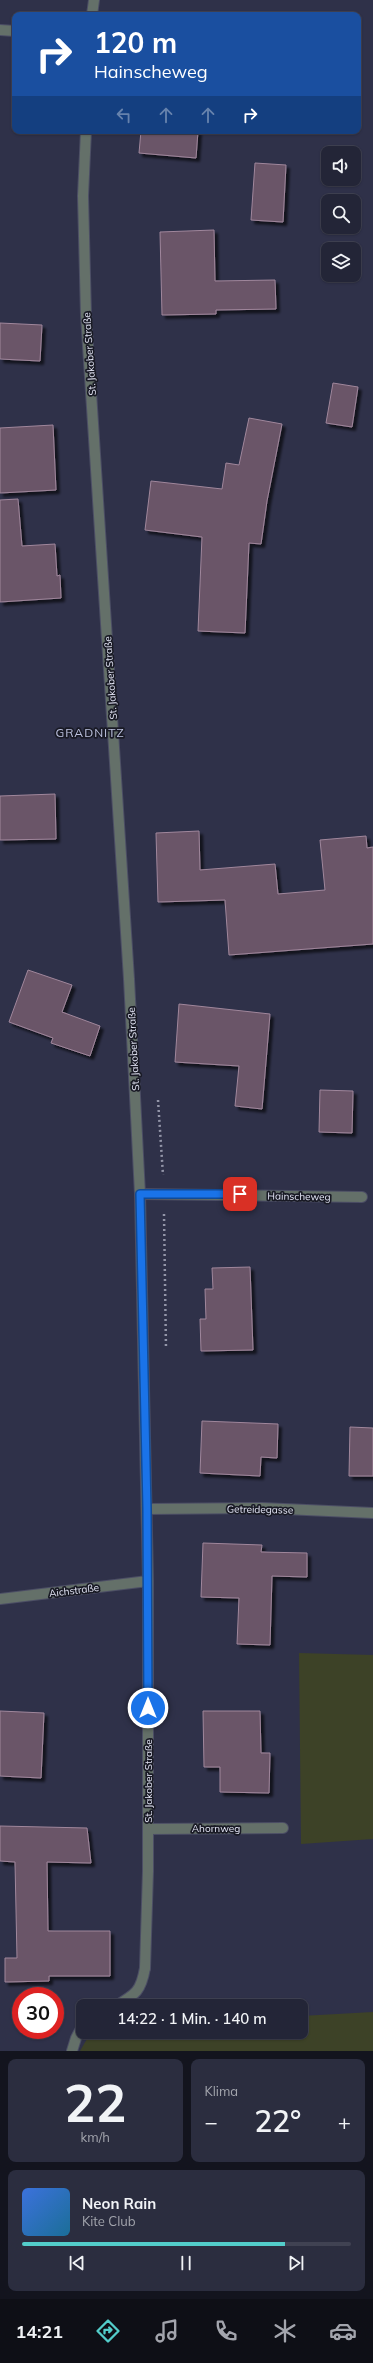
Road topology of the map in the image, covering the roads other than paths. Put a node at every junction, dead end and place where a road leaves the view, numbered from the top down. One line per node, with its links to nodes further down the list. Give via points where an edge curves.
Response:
1 (94, 0): 2 (street)
2 (92, 12)
3 (0, 30): 4 (street)
4 (12, 31)
5 (86, 134): 6 (street, St. Jakober Straße, via 83,196 86,315 129,979)
6 (140, 1194): 7 (street, Hainscheweg); 8 (street, St. Jakober Straße)
7 (362, 1197)
8 (147, 1509): 9 (street, Getreidegasse, via 262,1508); 10 (street, St. Jakober Straße)
9 (373, 1513)
10 (148, 1581): 11 (street, Aichstraße); 13 (street, St. Jakober Straße)
11 (0, 1599)
12 (283, 1828): 13 (street, Ahornweg)
13 (148, 1829): 14 (street, St. Jakober Straße, via 145,1968 142,1987)
14 (129, 1999)
15 (76, 2038): 16 (street)
16 (72, 2051)

